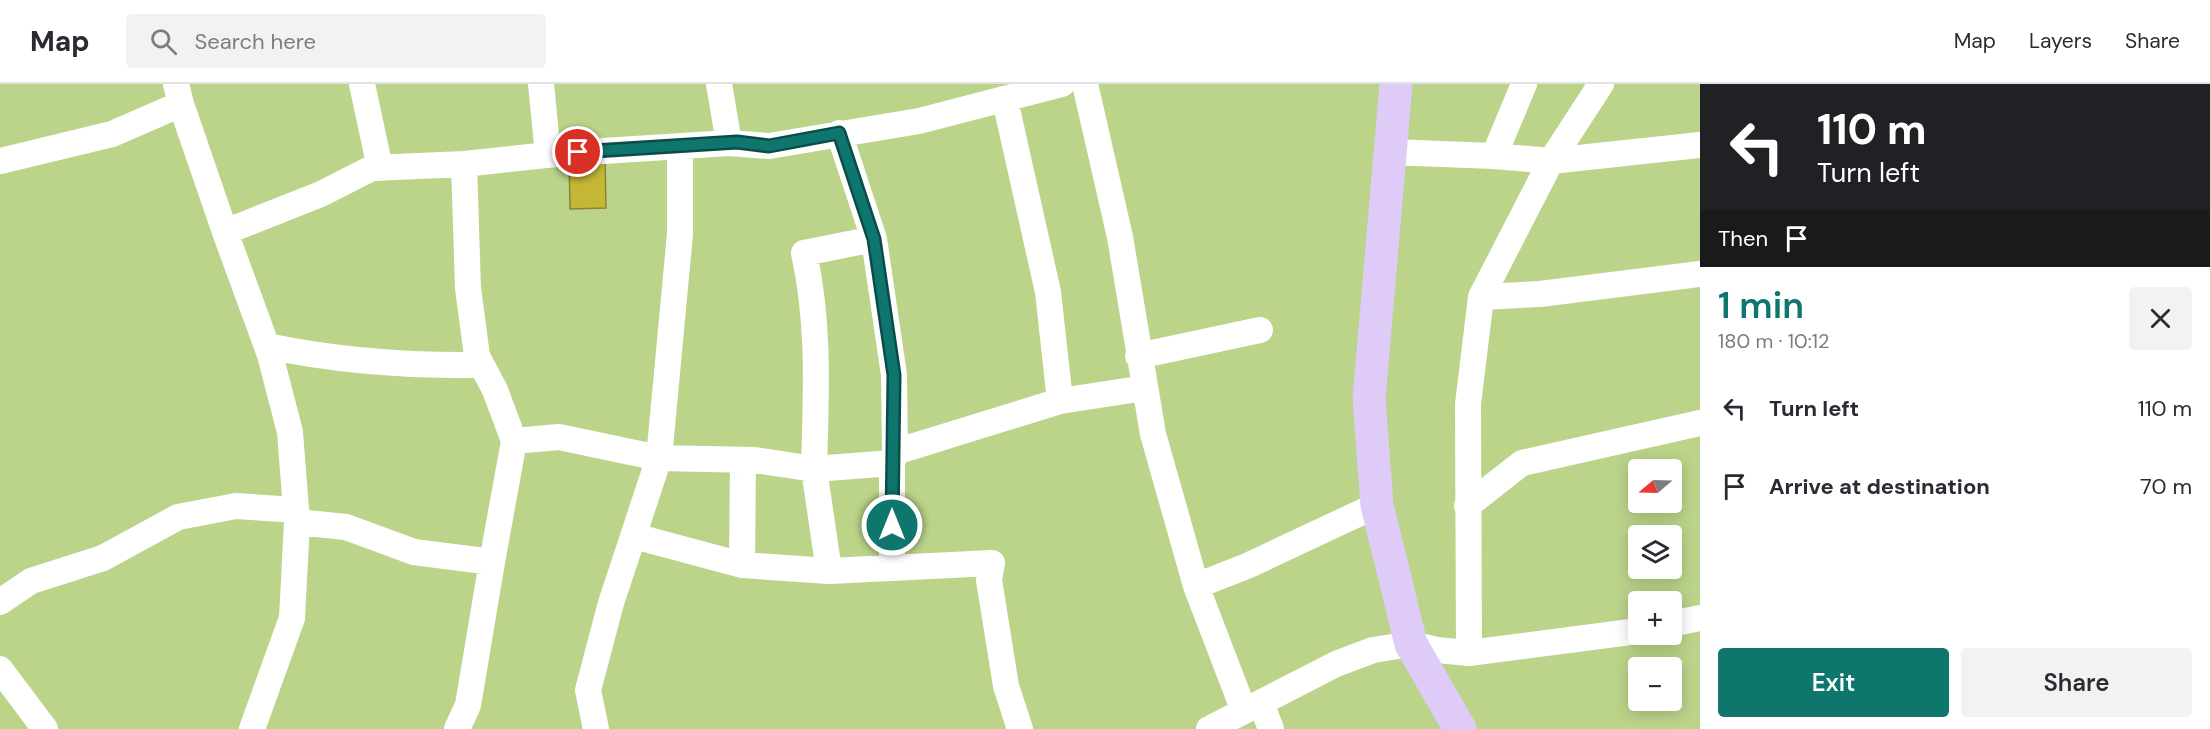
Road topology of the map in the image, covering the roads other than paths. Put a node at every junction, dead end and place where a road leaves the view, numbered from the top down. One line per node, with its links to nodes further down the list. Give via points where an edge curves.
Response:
1 (362, 84): 21 (street)
2 (541, 84): 16 (street)
3 (719, 84): 12 (street)
4 (1062, 84): 10 (street)
5 (1084, 84): 28 (street, via 1120,237)
6 (1396, 84): 15 (main road)
7 (1524, 84): 17 (street)
8 (1601, 84): 19 (street)
9 (179, 94): 18 (street, via 112,134); 22 (street)
10 (1005, 100): 11 (street, via 919,121); 31 (street, via 1048,292)
11 (839, 133): 12 (street, via 769,146); 23 (street)
12 (729, 143): 14 (street)
13 (1700, 145): 19 (street)
14 (680, 146): 16 (street); 35 (street, via 680,234)
15 (1390, 152): 17 (street); 38 (main road, via 1369,399)
16 (548, 155): 20 (street)
17 (1494, 156): 19 (street)
18 (0, 161)
19 (1551, 161): 25 (street)
20 (464, 164): 21 (street); 29 (street, via 468,288)
21 (380, 168): 22 (street, via 372,168 321,194)
22 (225, 232): 27 (street)
23 (874, 239): 34 (street, via 894,375); 37 (street, via 804,252 813,296)
24 (1700, 274): 25 (street, via 1540,294)
25 (1481, 297): 39 (street, via 1468,404)
26 (1260, 330): 28 (street)
27 (267, 346): 29 (street, via 316,356); 40 (street, via 290,432)
28 (1138, 356): 30 (street)
29 (481, 365): 33 (street)
30 (1144, 388): 31 (street); 46 (street)
31 (1060, 401): 34 (street)
32 (1700, 423): 39 (street, via 1522,463)
33 (514, 441): 35 (street, via 559,437); 42 (street)
34 (893, 457): 37 (street); 44 (street)
35 (659, 458): 36 (street); 41 (street)
36 (742, 460): 37 (street); 43 (street)
37 (814, 470): 45 (street)
38 (1377, 505): 46 (street); 51 (main road)
39 (1467, 506): 52 (street)
40 (297, 516): 42 (street, via 346,527 414,552); 47 (street, via 236,506 178,517 103,558 31,581); 56 (street, via 292,618)
41 (634, 536): 43 (street); 58 (street, via 588,690)
42 (492, 562): 57 (street, via 468,705)
43 (742, 565): 45 (street)
44 (892, 567): 45 (street); 59 (street, via 992,563 989,580 1006,686)
45 (829, 571)
46 (1196, 586): 54 (street)
47 (0, 602)
48 (1700, 618): 49 (street)
49 (1682, 622)
50 (1628, 632): 52 (street)
51 (1411, 645): 52 (street); 54 (street, via 1373,651 1336,664); 62 (main road)
52 (1469, 652)
53 (0, 669): 55 (street)
54 (1253, 707): 60 (street); 61 (street)
55 (45, 729)
56 (252, 729)
57 (457, 729)
58 (596, 729)
59 (1020, 729)
60 (1209, 729)
61 (1271, 729)
62 (1460, 729)

